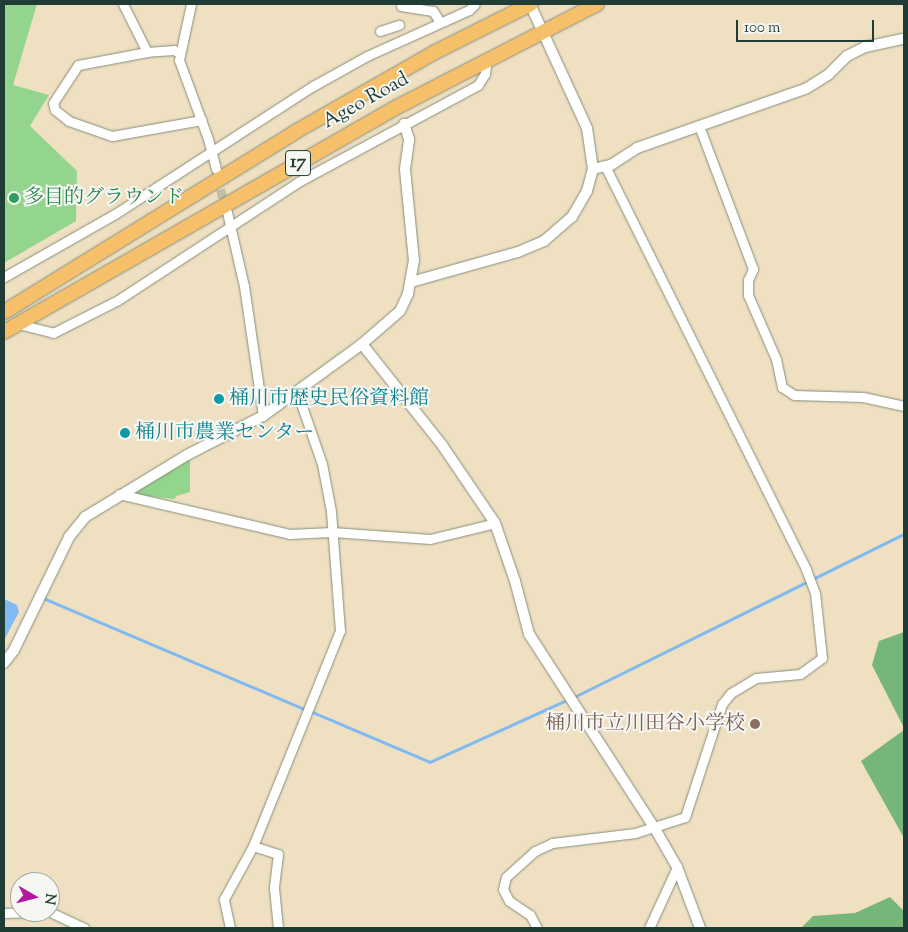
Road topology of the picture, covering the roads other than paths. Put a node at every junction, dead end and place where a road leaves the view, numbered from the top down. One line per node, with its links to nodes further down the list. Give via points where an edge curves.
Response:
1 (124, 4): 12 (street)
2 (192, 4): 13 (street)
3 (475, 4): 7 (street, via 469,10)
4 (530, 4): 9 (street); 26 (highway, Ageo Road / 17, via 435,52 311,123)
5 (597, 4): 9 (highway, Ageo Road / 17)
6 (401, 6): 7 (street, via 433,11)
7 (440, 22): 18 (street, via 313,86)
8 (399, 25): 10 (street)
9 (542, 31): 14 (highway, Ageo Road / 17); 21 (street, via 587,128)
10 (380, 32)
11 (904, 39): 17 (street, via 865,47 843,59 818,84)
12 (147, 52): 13 (street, via 174,50); 15 (street, via 73,69 53,102 55,110 75,124 112,136)
13 (179, 53): 15 (street)
14 (488, 58): 16 (street, via 485,74 478,85); 27 (highway, Ageo Road / 17, via 216,208)
15 (202, 120): 18 (street)
16 (404, 124): 23 (street, via 298,182); 25 (street, via 409,139 405,169 414,261)
17 (699, 126): 19 (street, via 638,148); 31 (street, via 753,269 748,280 748,295 776,359 782,387 794,395 863,397)
18 (211, 150): 20 (street); 24 (street, via 115,214)
19 (606, 166): 21 (street); 37 (street, via 806,569 815,592 822,653 822,658 800,674 756,678 731,693 722,704 685,817)
20 (216, 169)
21 (593, 169): 25 (street, via 572,217 544,241 518,252)
22 (226, 212): 23 (street)
23 (231, 227): 27 (street, via 161,274 62,329 47,334); 32 (street, via 244,286)
24 (4, 277)
25 (411, 282): 29 (street, via 400,311)
26 (4, 312)
27 (18, 324): 28 (highway, Ageo Road / 17)
28 (4, 332)
29 (362, 344): 30 (street); 34 (street, via 442,445)
30 (297, 392): 32 (street); 35 (street, via 322,464)
31 (904, 406)
32 (263, 416): 33 (street)
33 (119, 494): 35 (street, via 206,512 278,532); 36 (street, via 85,517 75,528 14,650)
34 (495, 522): 35 (street, via 430,539); 37 (street, via 516,581 528,634)
35 (332, 532): 38 (street, via 340,631)
36 (4, 663)
37 (654, 827): 39 (street); 44 (street, via 635,833 552,843 536,851 506,877 503,889 509,901 536,922)
38 (253, 846): 42 (street, via 224,899); 43 (street, via 278,854 274,888)
39 (678, 867): 45 (street); 46 (street)
40 (60, 917): 41 (street)
41 (85, 928)
42 (230, 928)
43 (278, 928)
44 (537, 928)
45 (649, 928)
46 (700, 928)

